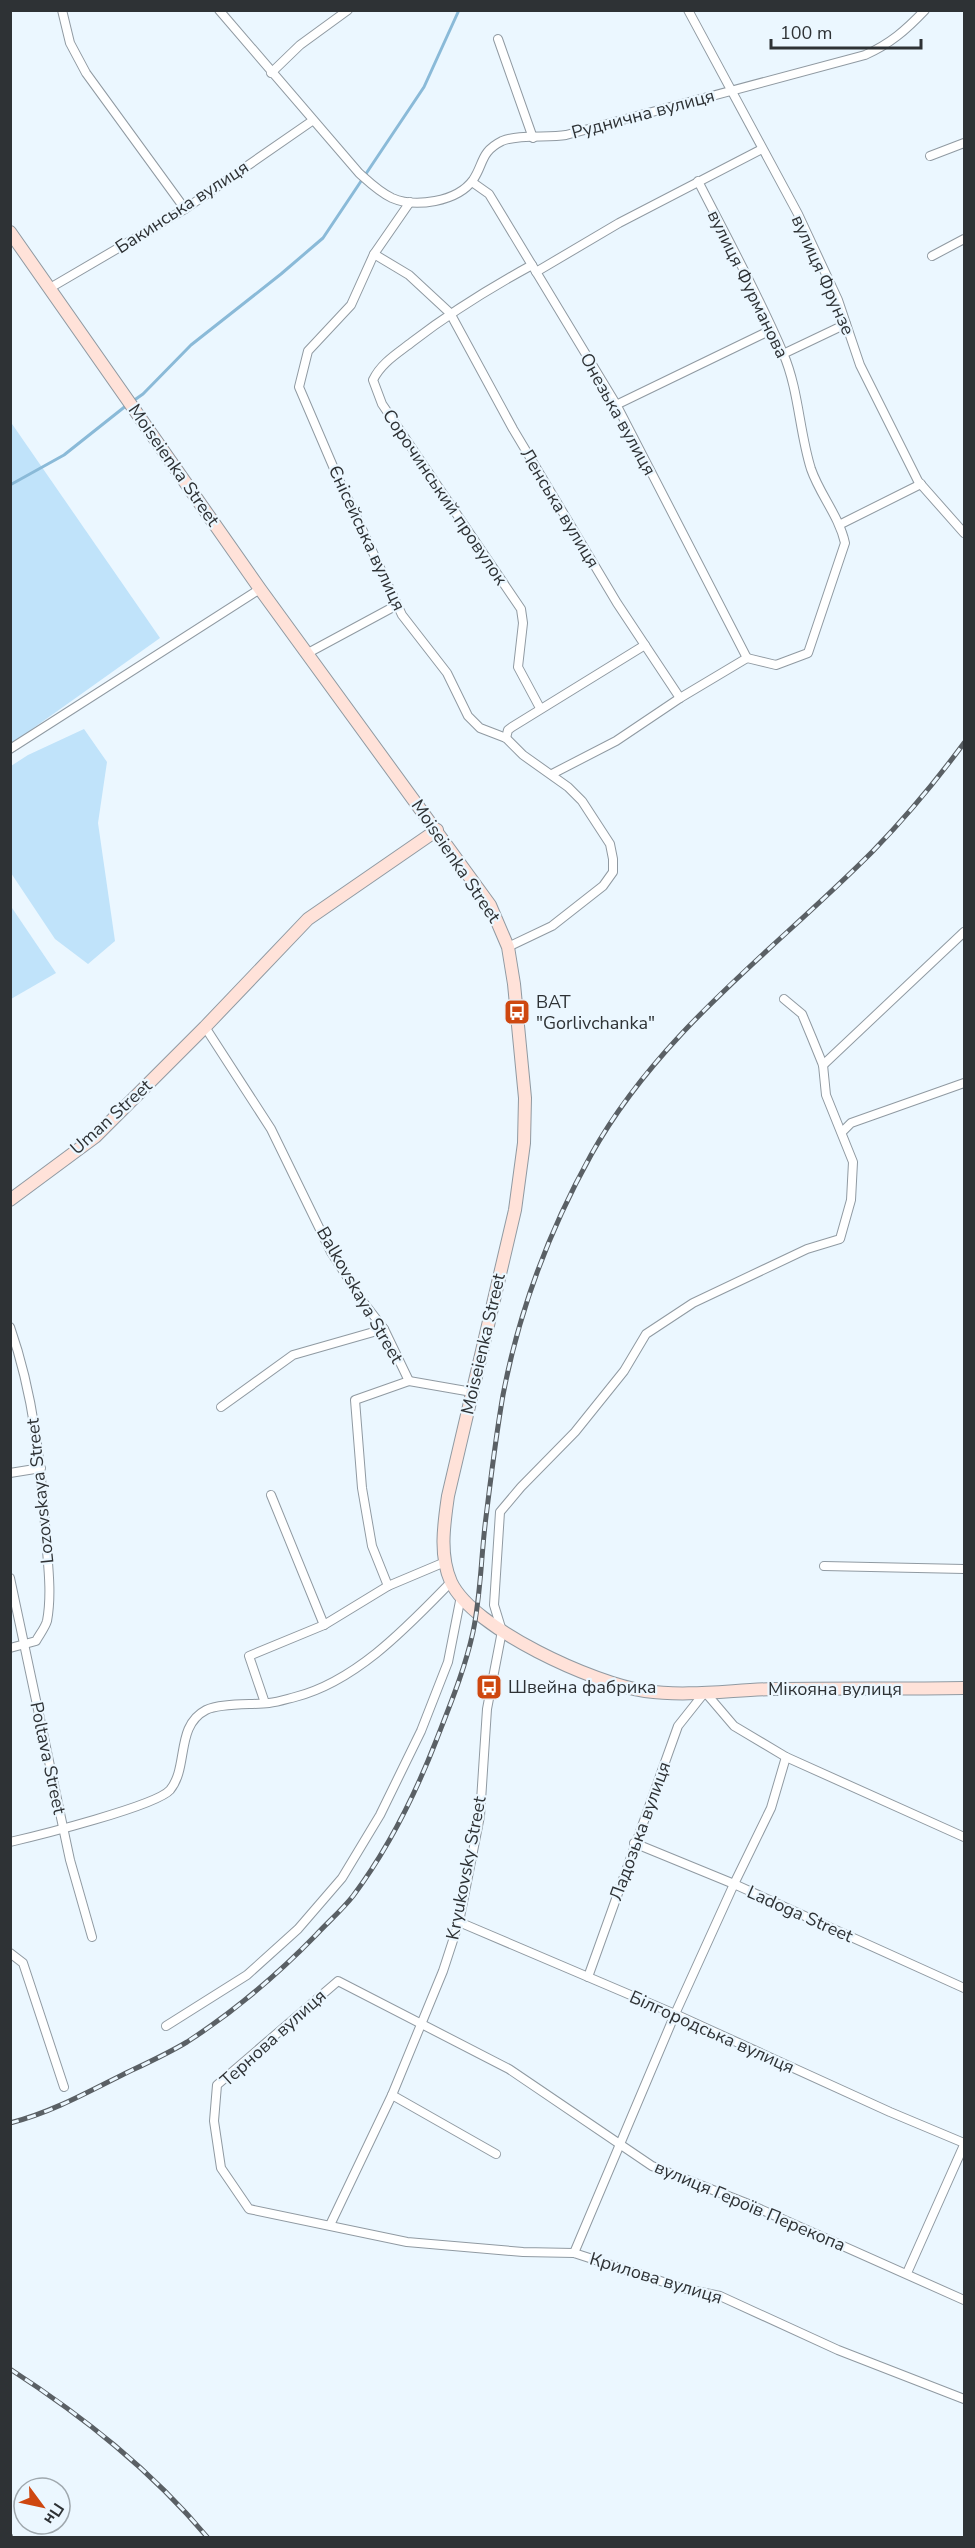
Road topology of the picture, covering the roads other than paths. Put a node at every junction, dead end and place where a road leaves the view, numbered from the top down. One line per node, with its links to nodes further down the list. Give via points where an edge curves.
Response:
1 (62, 10): 17 (street, via 70,43 86,72)
2 (219, 10): 7 (street)
3 (348, 10): 7 (street, via 300,45)
4 (688, 10): 8 (street, вулиця Фрунзе)
5 (925, 10): 8 (street, Руднична вулиця, via 903,33 865,55)
6 (498, 39): 10 (street)
7 (271, 73): 9 (street)
8 (730, 90): 10 (street, Руднична вулиця, via 566,135); 12 (street, вулиця Фрунзе)
9 (312, 121): 16 (street, via 373,186 394,199); 17 (street, Бакинська вулиця)
10 (533, 138): 15 (street, Руднична вулиця, via 514,138 490,149 481,159)
11 (964, 143): 13 (street)
12 (762, 149): 14 (street); 25 (street, вулиця Фрунзе, via 798,214)
13 (930, 156)
14 (698, 181): 22 (street); 26 (street, вулиця Фурманова)
15 (472, 182): 16 (street, via 446,198); 22 (street, Онезька вулиця, via 489,194)
16 (410, 202): 20 (street)
17 (185, 209): 23 (street, Бакинська вулиця)
18 (10, 232): 23 (street, Moiseienka Street)
19 (964, 239): 21 (street)
20 (374, 254): 24 (street, Ленська вулиця, via 409,275); 33 (street, Єнісейська вулиця, via 351,305 308,351 299,387)
21 (932, 256)
22 (534, 268): 24 (street); 28 (street, Онезька вулиця)
23 (50, 288): 32 (street, Moiseienka Street)
24 (450, 313): 34 (street, Ленська вулиця, via 513,429); 38 (street, Сорочинський провулок, via 391,358 374,380 381,404 521,609 518,667)
25 (846, 324): 27 (street); 29 (street, вулиця Фрунзе, via 860,364)
26 (771, 330): 27 (street, вулиця Фурманова); 28 (street)
27 (783, 354): 30 (street, вулиця Фурманова, via 816,483)
28 (616, 405): 36 (street, Онезька вулиця)
29 (921, 484): 30 (street); 31 (street, вулиця Фрунзе)
30 (841, 524): 36 (street, via 845,543 808,653 776,665)
31 (964, 533)
32 (260, 589): 35 (street, Moiseienka Street); 40 (street)
33 (397, 605): 35 (street); 39 (street, Єнісейська вулиця, via 447,673 468,716 480,728)
34 (645, 645): 37 (street, Ленська вулиця); 38 (street)
35 (308, 653): 42 (street, Moiseienka Street)
36 (747, 658): 37 (street)
37 (680, 698): 41 (street, via 616,741)
38 (540, 708): 39 (street, via 508,730)
39 (506, 738): 41 (street, Єнісейська вулиця, via 529,760)
40 (10, 749)
41 (552, 774): 44 (street, Єнісейська вулиця, via 582,801 600,827 610,844 613,872 603,886 552,926)
42 (437, 830): 44 (street, Moiseienka Street, via 490,905); 46 (street, Uman Street, via 308,919)
43 (964, 932): 47 (street)
44 (508, 947): 54 (street, Moiseienka Street, via 524,1092 524,1143 515,1210)
45 (784, 999): 47 (street, via 802,1014)
46 (205, 1027): 50 (street, Uman Street, via 95,1137); 52 (street, Balkovskaya Street, via 271,1129 331,1252)
47 (823, 1065): 49 (street, via 826,1095)
48 (964, 1083): 49 (street, via 851,1124)
49 (842, 1132): 67 (street, via 853,1162 851,1200 840,1239 807,1249 693,1303 646,1334 624,1371 575,1432 500,1512 494,1605)
50 (10, 1200)
51 (10, 1327): 56 (street, Lozovskaya Street, via 23,1364)
52 (384, 1329): 53 (street, Balkovskaya Street); 55 (street, via 293,1356)
53 (409, 1381): 54 (street); 64 (street, Balkovskaya Street, via 355,1400 362,1488 372,1546)
54 (472, 1392): 59 (street, Moiseienka Street, via 448,1496)
55 (220, 1407)
56 (40, 1468): 57 (street); 68 (street, Lozovskaya Street, via 49,1588 46,1623 36,1641)
57 (10, 1473)
58 (271, 1495): 66 (street)
59 (445, 1562): 63 (street, Moiseienka Street); 64 (street)
60 (824, 1566): 61 (street)
61 (964, 1569)
62 (10, 1578): 68 (street, Poltava Street)
63 (451, 1582): 65 (street, Moiseienka Street); 72 (street, via 391,1643 343,1675 309,1693)
64 (388, 1586): 66 (street)
65 (463, 1599): 67 (street, Moiseienka Street); 86 (street, via 448,1662 422,1731 380,1815 342,1878 298,1929 247,1975)
66 (324, 1626): 72 (street, via 249,1656)
67 (502, 1631): 71 (street, Мікояна вулиця, via 607,1683 665,1693); 79 (street, Kryukovsky Street, via 487,1709 480,1816)
68 (23, 1646): 69 (street); 74 (street, Poltava Street)
69 (10, 1648)
70 (964, 1688): 71 (street, Мікояна вулиця)
71 (705, 1692): 73 (street, via 734,1726); 77 (street, Ладозька вулиця, via 678,1726)
72 (265, 1703): 74 (street, via 207,1709 194,1718 186,1735 176,1781 168,1793)
73 (786, 1757): 75 (street); 78 (street, via 771,1808)
74 (64, 1830): 76 (street); 80 (street, Poltava Street)
75 (964, 1837)
76 (10, 1842)
77 (634, 1843): 78 (street, Ladoga Street); 82 (street, Ладозька вулиця)
78 (734, 1884): 83 (street, Ladoga Street); 84 (street)
79 (459, 1922): 82 (street, Білгородська вулиця); 85 (street, Kryukovsky Street)
80 (92, 1937)
81 (10, 1953): 87 (street, via 23,1963)
82 (588, 1977): 84 (street, Білгородська вулиця)
83 (964, 1988)
84 (675, 2013): 89 (street); 90 (street, Білгородська вулиця)
85 (422, 2022): 88 (street, Kryukovsky Street); 89 (street, вулиця Героїв Перекопа, via 509,2069); 92 (street, Тернова вулиця, via 338,1980 217,2085 214,2121 221,2168 249,2209)
86 (166, 2026)
87 (64, 2087)
88 (392, 2095): 91 (street); 92 (street, Kryukovsky Street)
89 (620, 2143): 93 (street); 94 (street, вулиця Героїв Перекопа, via 652,2166)
90 (964, 2144): 94 (street)
91 (496, 2154)
92 (330, 2225): 93 (street, Крилова вулиця, via 407,2242)
93 (574, 2253): 96 (street, Крилова вулиця, via 682,2288 720,2295 838,2350)
94 (907, 2273): 95 (street, вулиця Героїв Перекопа)
95 (964, 2300)
96 (964, 2399)

